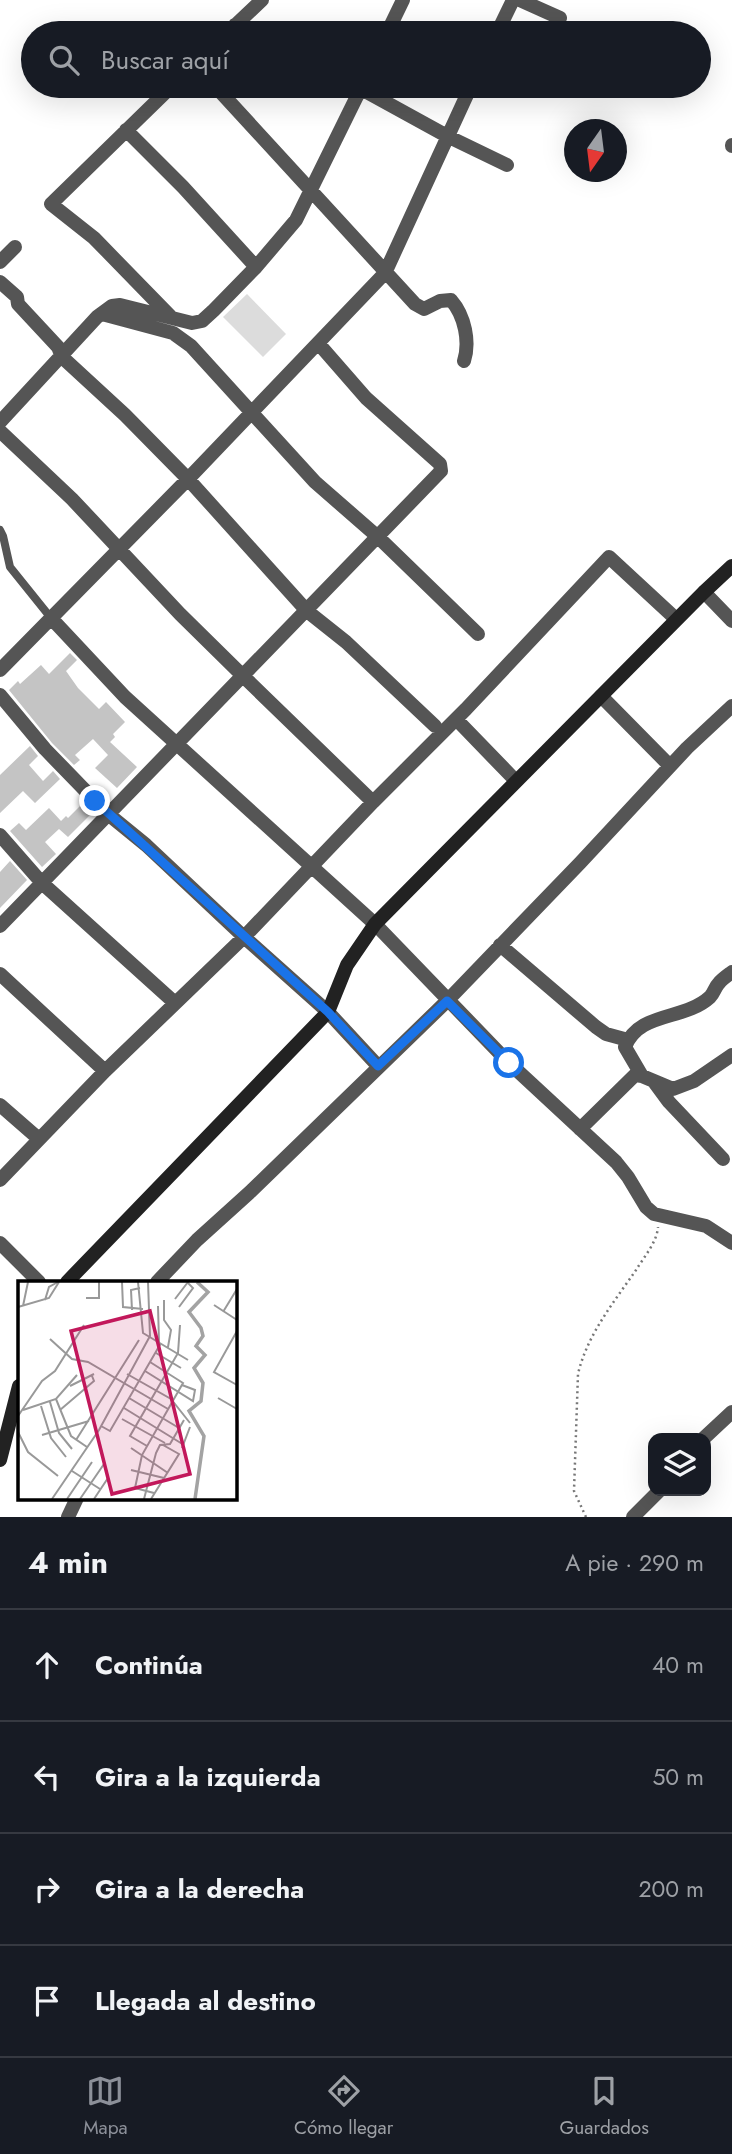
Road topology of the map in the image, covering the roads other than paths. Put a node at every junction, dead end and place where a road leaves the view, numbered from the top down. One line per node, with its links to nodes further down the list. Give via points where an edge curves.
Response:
1 (262, 0): 6 (street)
2 (513, 0): 8 (street)
3 (520, 0): 5 (street)
4 (399, 1): 7 (street)
5 (560, 18)
6 (240, 21)
7 (392, 21)
8 (503, 21)
9 (160, 98): 14 (street)
10 (226, 98): 17 (street)
11 (354, 98): 17 (street)
12 (379, 98): 15 (street)
13 (465, 98): 15 (street)
14 (126, 131): 20 (street); 24 (street, via 51,204 94,238)
15 (447, 136): 16 (street); 21 (street)
16 (507, 165)
17 (312, 192): 20 (street, via 296,220); 21 (street)
18 (15, 247): 19 (street)
19 (0, 262)
20 (256, 267): 24 (street, via 202,321)
21 (385, 273): 25 (street); 27 (street, via 424,309 451,300 468,341)
22 (0, 282): 26 (street, via 17,297)
23 (102, 314): 24 (street, via 120,305); 26 (street); 28 (street, via 173,333)
24 (171, 317)
25 (318, 343): 28 (street); 33 (street, via 366,398 440,464 436,477)
26 (62, 357): 29 (street); 31 (street)
27 (464, 361)
28 (252, 411): 31 (street); 33 (street, via 315,482)
29 (0, 422)
30 (0, 431): 34 (street)
31 (188, 479): 34 (street); 37 (street)
32 (0, 530): 38 (lane, via 10,566)
33 (378, 537): 37 (street); 41 (street)
34 (120, 548): 38 (street); 43 (street)
35 (732, 566): 36 (main road)
36 (704, 592): 39 (main road); 40 (street)
37 (307, 611): 43 (street); 48 (street)
38 (51, 618): 42 (street); 49 (street)
39 (677, 620): 45 (main road); 47 (street, via 609,557)
40 (732, 621)
41 (478, 634)
42 (0, 670)
43 (243, 676): 49 (street); 52 (street)
44 (0, 695): 53 (street)
45 (601, 696): 50 (street); 51 (main road)
46 (732, 706): 50 (street)
47 (456, 719): 51 (street); 52 (street)
48 (435, 726)
49 (176, 746): 53 (street); 55 (street)
50 (670, 766): 60 (street)
51 (516, 781): 57 (main road)
52 (373, 802): 55 (street)
53 (108, 814): 56 (street); 59 (street)
54 (0, 835): 56 (street)
55 (309, 867): 57 (street); 59 (street)
56 (42, 883): 58 (street); 64 (street)
57 (375, 924): 63 (street); 65 (main road, via 347,965)
58 (0, 926)
59 (244, 937): 64 (street); 65 (street)
60 (500, 945): 63 (street); 66 (street, via 596,1027)
61 (732, 972): 66 (street, via 710,997 681,1013 652,1020)
62 (0, 974): 69 (street)
63 (447, 1001): 68 (street); 72 (street)
64 (175, 1003): 69 (street)
65 (328, 1012): 68 (street); 79 (main road)
66 (628, 1040): 70 (street, via 625,1047)
67 (732, 1055): 70 (street, via 673,1089)
68 (378, 1066): 80 (street)
69 (105, 1070): 73 (street)
70 (648, 1079): 72 (street, via 635,1075); 74 (street)
71 (0, 1104): 73 (street)
72 (580, 1129): 77 (street, via 628,1177 654,1214 706,1226)
73 (39, 1139): 75 (street)
74 (723, 1159)
75 (0, 1180)
76 (0, 1243): 78 (street)
77 (732, 1243)
78 (36, 1281)
79 (69, 1281)
80 (159, 1281)
81 (18, 1390): 84 (main road)
82 (732, 1412): 83 (street)
83 (709, 1433)
84 (0, 1460)
85 (654, 1496): 88 (street)
86 (76, 1500): 87 (street)
87 (68, 1517)
88 (633, 1517)

